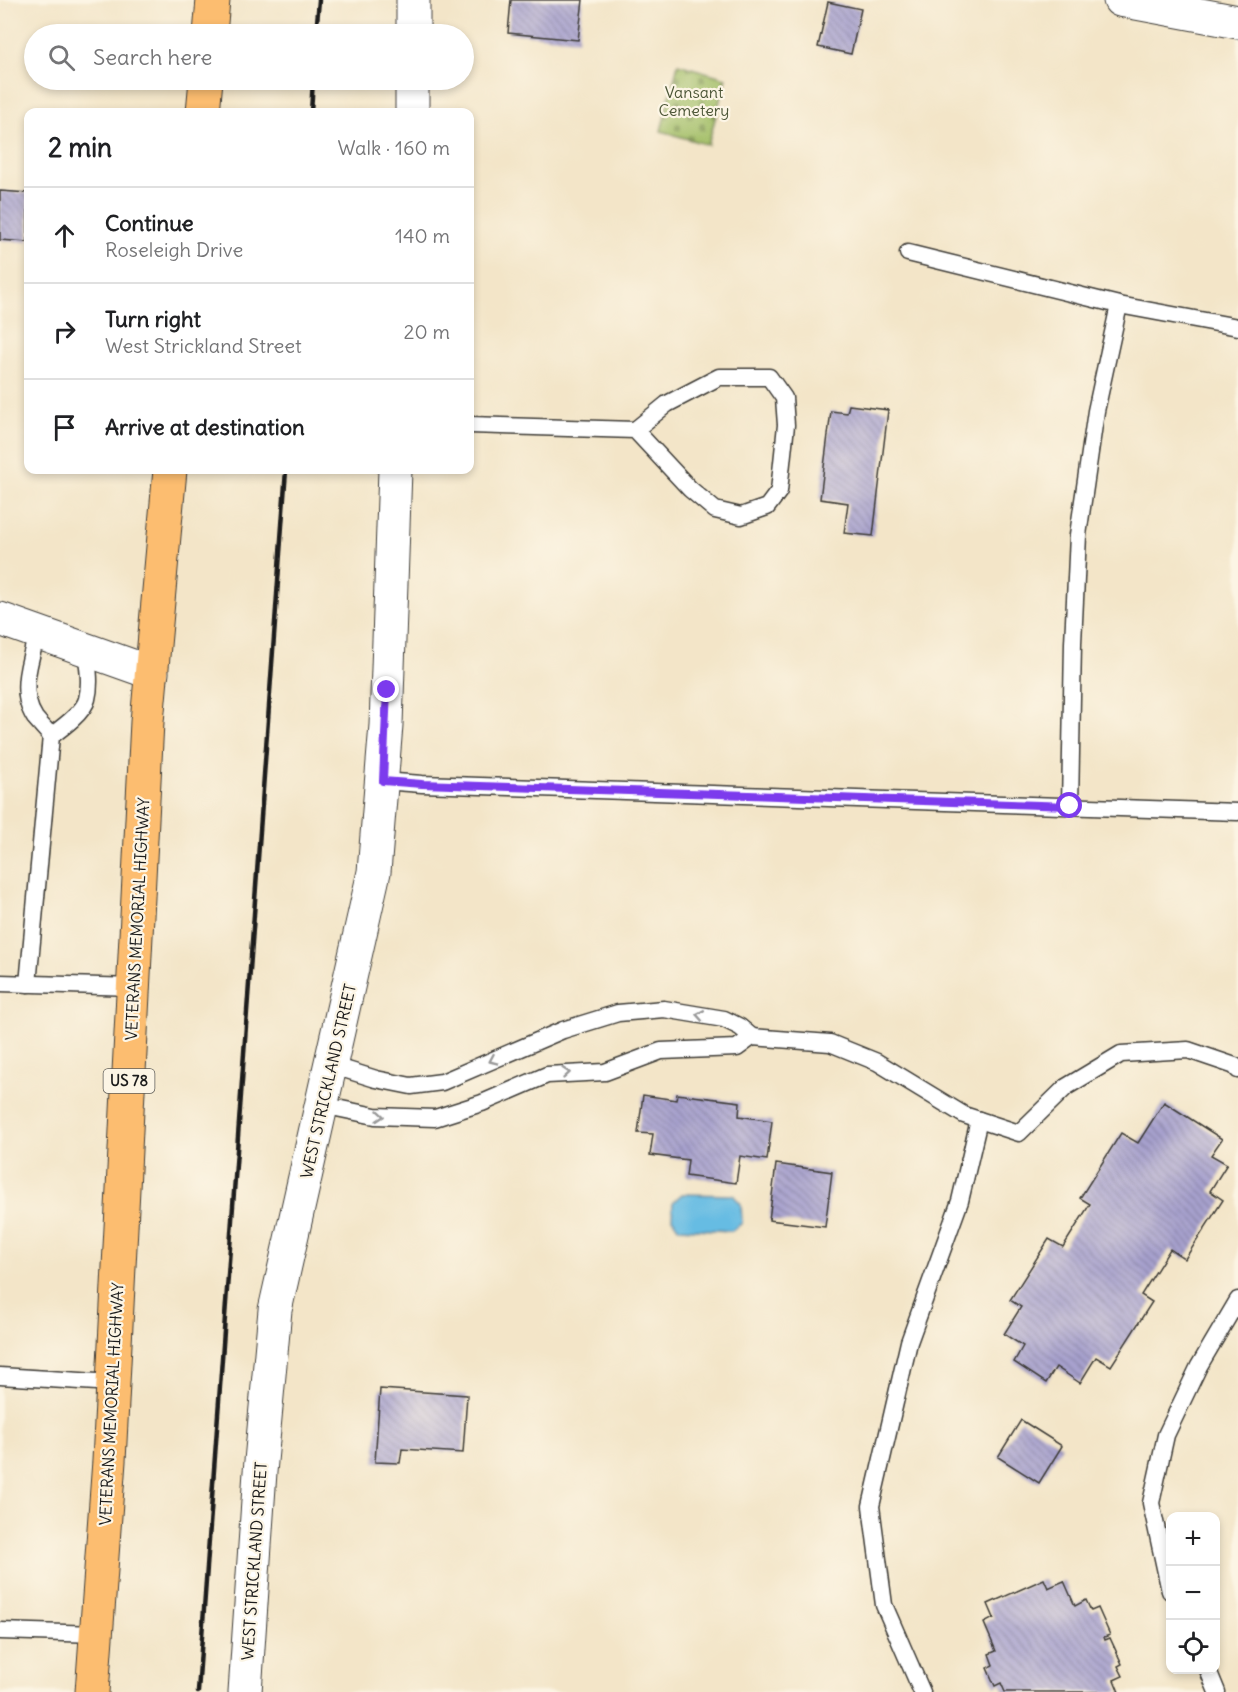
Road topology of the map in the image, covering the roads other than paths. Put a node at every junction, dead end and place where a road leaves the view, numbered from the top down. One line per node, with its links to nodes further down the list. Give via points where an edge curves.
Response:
1 (213, 0): 5 (main road)
2 (413, 0): 6 (street)
3 (1120, 0): 4 (street)
4 (1238, 22)
5 (211, 24)
6 (413, 24)
7 (205, 90): 9 (main road)
8 (412, 90): 10 (street)
9 (203, 108)
10 (412, 108)
11 (908, 253): 12 (lane)
12 (1119, 305): 13 (lane); 24 (lane, via 1096,411 1078,535)
13 (1238, 327)
14 (474, 425): 15 (lane)
15 (635, 430): 15 (lane, via 715,510 741,516 767,507 779,490 786,425 784,398 769,377 719,377 667,404)
16 (170, 474): 21 (main road, VETERANS MEMORIAL HIGHWAY / US 78)
17 (395, 474): 23 (street, WEST STRICKLAND STREET)
18 (0, 620): 19 (street)
19 (37, 634): 20 (street); 22 (lane, via 26,695 34,717)
20 (86, 651): 21 (street); 22 (lane, via 87,700)
21 (152, 673): 28 (main road, VETERANS MEMORIAL HIGHWAY / US 78)
22 (51, 736): 27 (lane)
23 (383, 781): 24 (lane); 30 (street, WEST STRICKLAND STREET, via 374,872)
24 (1070, 806): 25 (lane)
25 (1238, 812)
26 (0, 983): 27 (lane)
27 (28, 984): 28 (lane)
28 (134, 987): 36 (main road, VETERANS MEMORIAL HIGHWAY / US 78)
29 (752, 1037): 30 (lane, one-way to 30, via 724,1019 664,1009 618,1013 563,1030 442,1082 411,1086); 32 (lane, one-way to 29, via 375,1116 435,1118 548,1075 605,1072 661,1051 737,1048); 33 (lane, via 830,1043 877,1062 964,1115)
30 (331, 1065): 32 (street, WEST STRICKLAND STREET)
31 (1238, 1070): 33 (lane, via 1188,1050 1121,1054 1066,1088 1019,1133)
32 (322, 1105): 42 (street, WEST STRICKLAND STREET, via 275,1310)
33 (979, 1120): 43 (lane, via 960,1201 909,1342 871,1506 884,1605)
34 (1238, 1299): 37 (lane, via 1199,1366 1163,1446 1151,1503)
35 (0, 1376): 36 (lane)
36 (113, 1383): 39 (main road, VETERANS MEMORIAL HIGHWAY / US 78)
37 (1166, 1572)
38 (0, 1631): 39 (lane)
39 (97, 1634): 41 (main road, VETERANS MEMORIAL HIGHWAY / US 78)
40 (1210, 1674): 44 (lane)
41 (92, 1692)
42 (245, 1692)
43 (922, 1692)
44 (1217, 1692)

